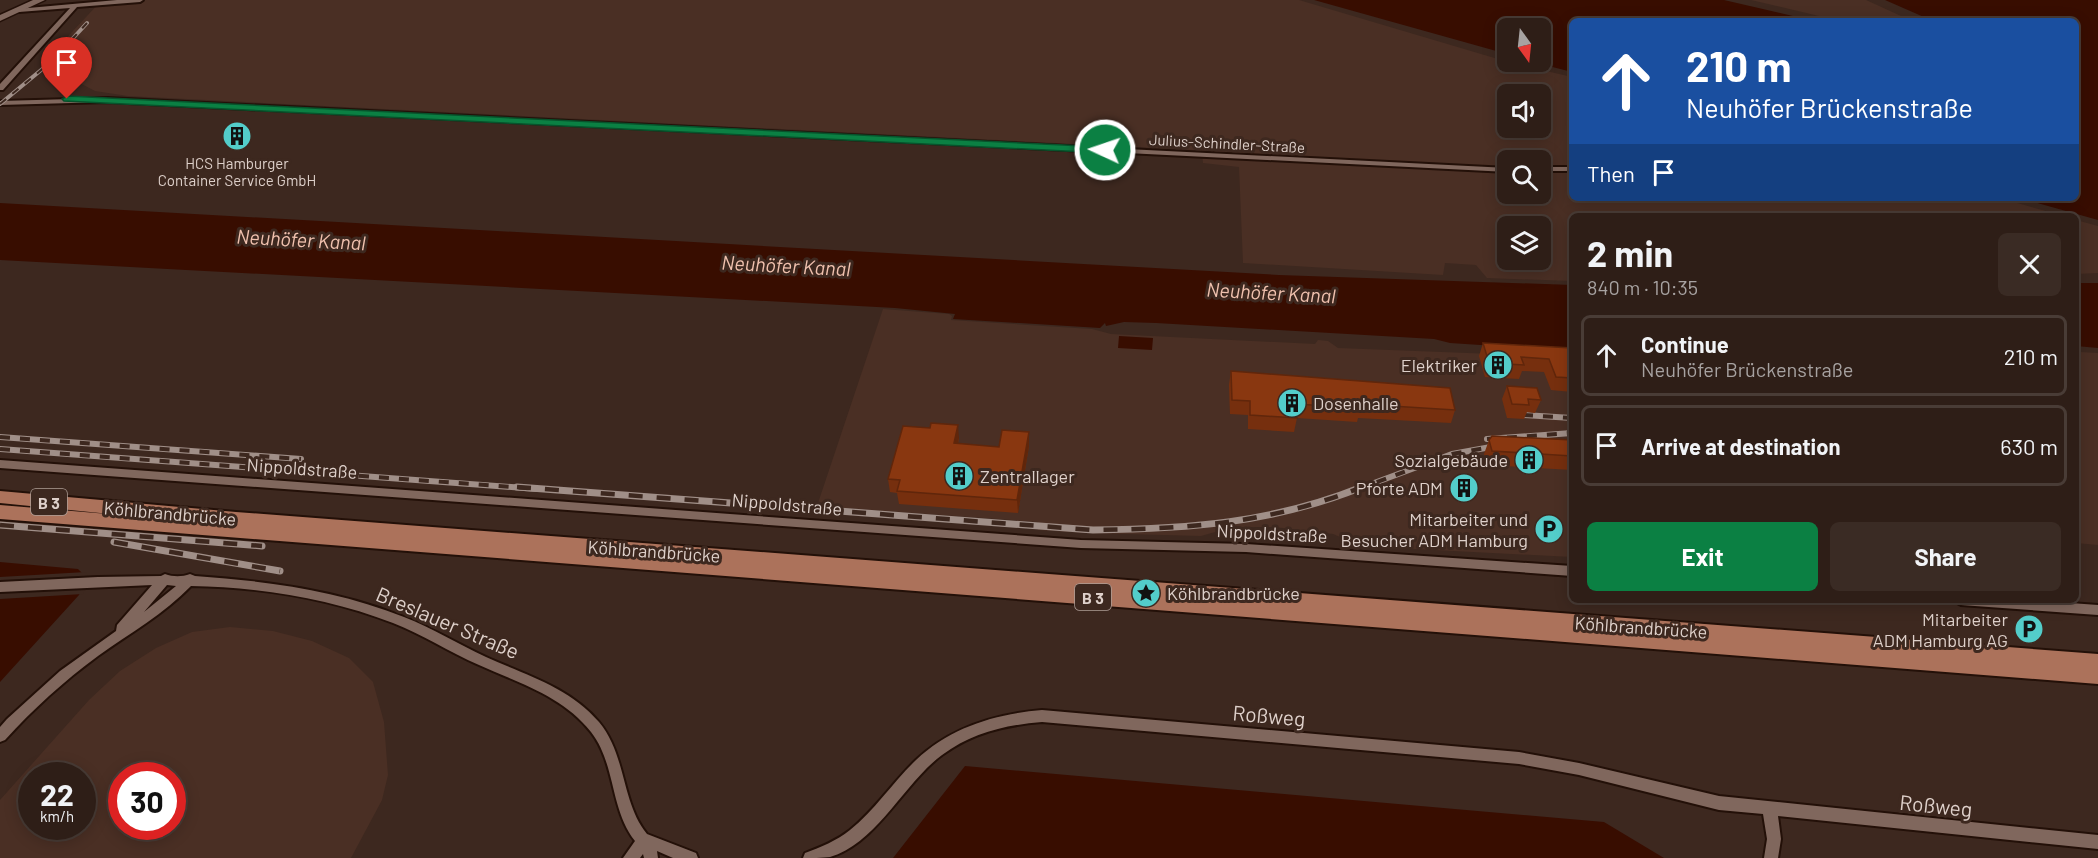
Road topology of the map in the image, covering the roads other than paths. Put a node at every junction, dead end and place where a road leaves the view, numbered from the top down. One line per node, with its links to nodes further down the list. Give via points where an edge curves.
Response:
1 (140, 0): 3 (street)
2 (36, 2): 4 (street); 5 (main road)
3 (75, 6): 4 (street); 7 (street)
4 (60, 7): 5 (street)
5 (19, 9): 6 (main road)
6 (0, 18)
7 (0, 88)
8 (0, 103): 9 (street, Julius-Schindler-Straße, via 108,100)
9 (1497, 169)
10 (1569, 169): 11 (street)
11 (1551, 170)
12 (0, 464): 15 (street, Nippoldstraße, via 1058,542 1246,548)
13 (0, 497): 22 (main road, Köhlbrandbrücke / B 3)
14 (0, 512): 23 (main road, Köhlbrandbrücke / B 3)
15 (1569, 571)
16 (165, 579): 17 (street, Breslauer Straße); 18 (street, Breslauer Straße); 21 (street)
17 (190, 579): 21 (street, via 155,612); 26 (street, Breslauer Straße, via 280,588 367,608 554,691 586,716 610,749 631,823)
18 (0, 586)
19 (2002, 603): 20 (street)
20 (2098, 610)
21 (108, 642): 24 (street, via 42,693)
22 (2098, 662)
23 (2098, 675)
24 (0, 736)
25 (1770, 810): 27 (street, Roßweg); 31 (street, Roßweg, via 1696,799 1519,758 1027,716 976,727 940,747 859,833); 32 (street, via 1774,839)
26 (645, 840): 28 (street); 29 (street, Breslauer Straße); 30 (street)
27 (2098, 842)
28 (630, 858)
29 (651, 858)
30 (691, 858)
31 (810, 858)
32 (1771, 858)

